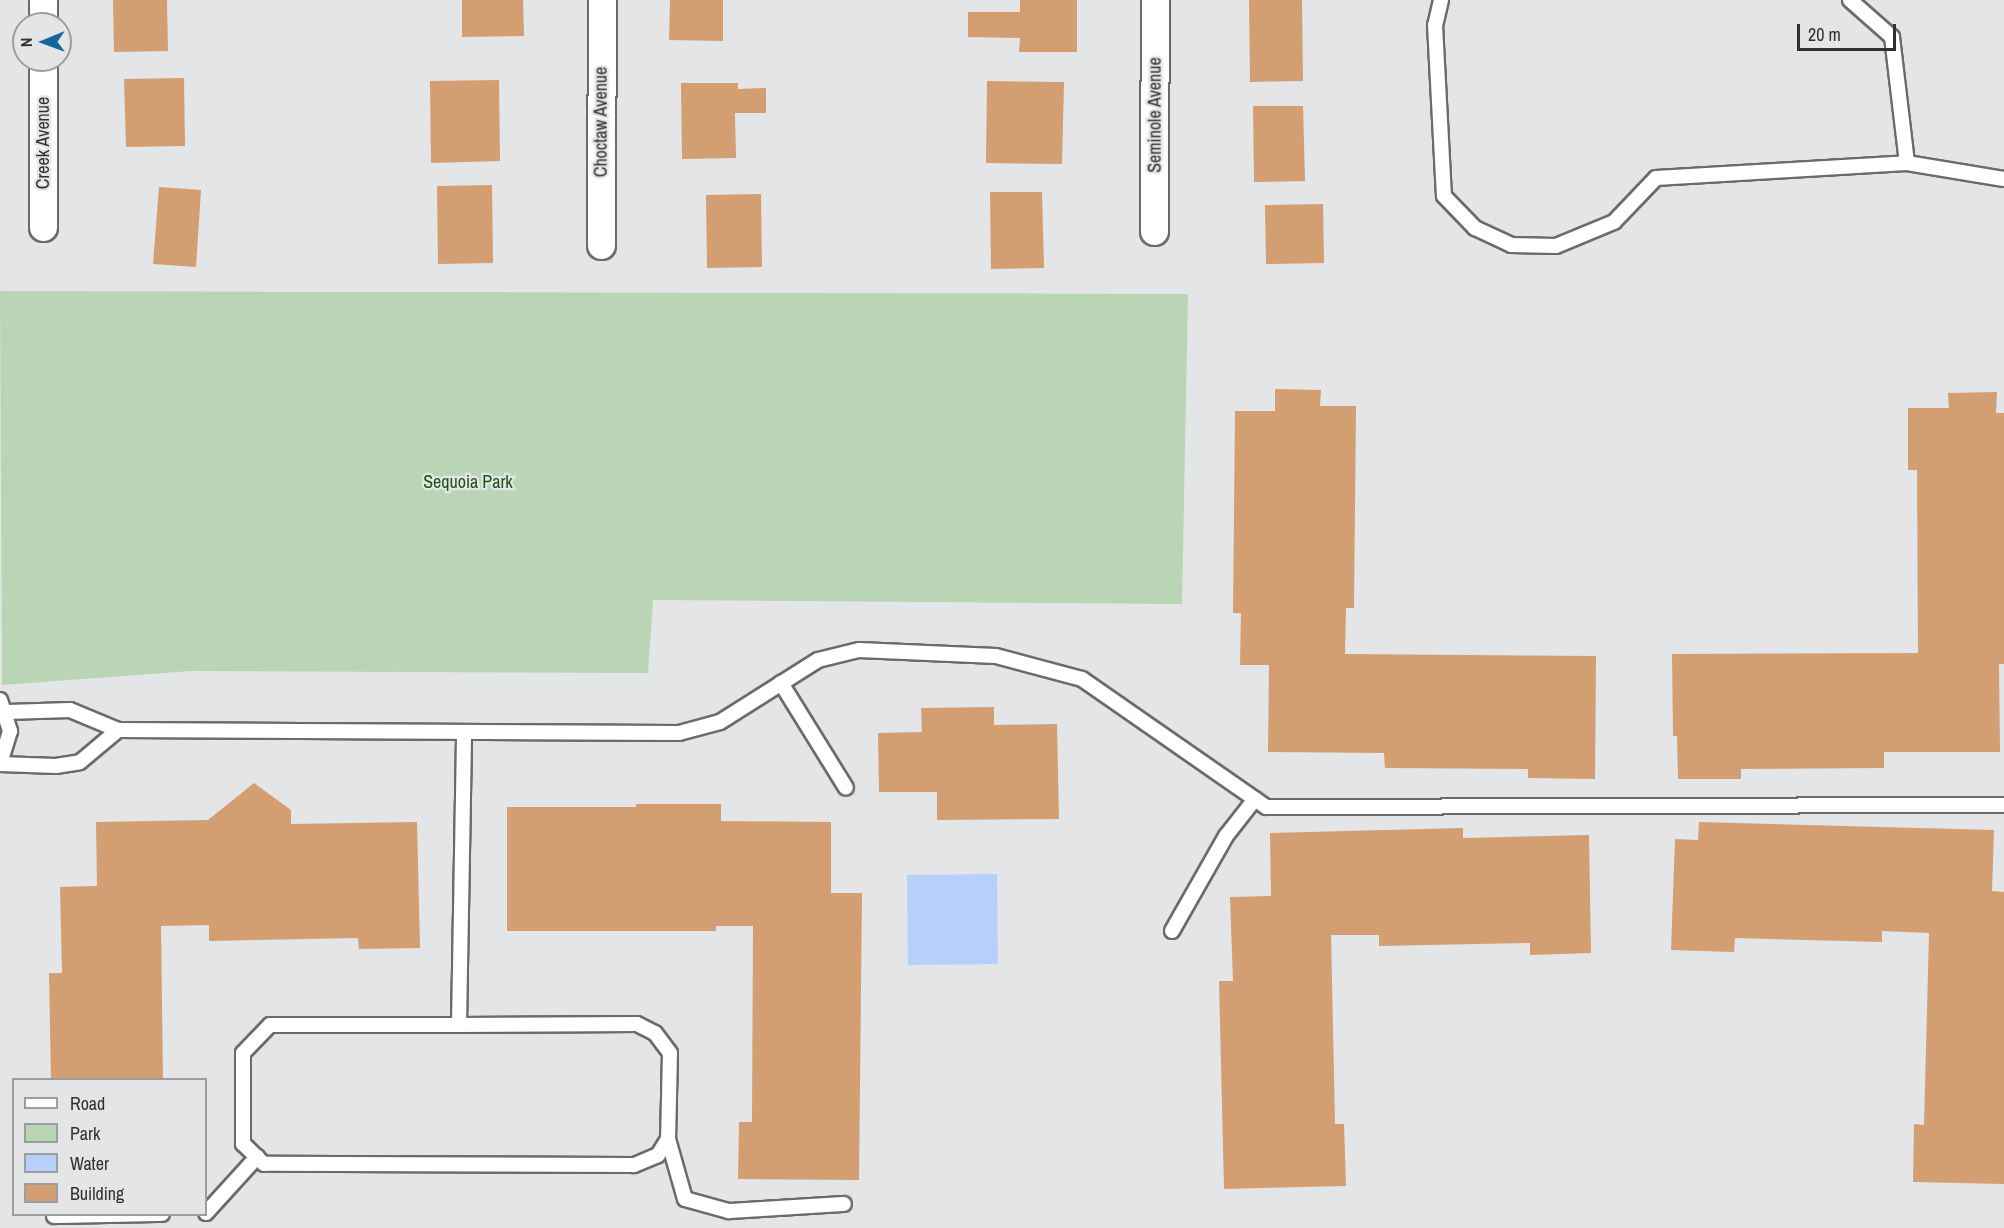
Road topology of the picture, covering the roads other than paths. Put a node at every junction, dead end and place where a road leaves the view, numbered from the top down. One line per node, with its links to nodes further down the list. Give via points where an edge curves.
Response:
1 (602, 0): 10 (street, Choctaw Avenue)
2 (1155, 0): 9 (street, Seminole Avenue)
3 (1441, 0): 6 (lane, via 1435,25 1443,196 1475,228 1511,244 1556,246 1614,222 1656,178)
4 (1850, 0): 6 (lane, via 1892,37)
5 (43, 72): 8 (street, Creek Avenue)
6 (1907, 163): 7 (lane)
7 (2004, 179)
8 (43, 227)
9 (1154, 231)
10 (601, 245)
11 (781, 683): 14 (lane, via 720,722 679,733); 16 (lane); 17 (lane, via 818,660 859,650 996,656 1082,679)
12 (3, 706): 13 (lane, via 70,710); 15 (lane, via 10,731)
13 (118, 730): 14 (lane); 15 (lane, via 80,762 56,766)
14 (464, 732): 20 (lane)
15 (0, 764)
16 (846, 788)
17 (1255, 799): 18 (lane, via 1266,807); 19 (lane, via 1226,836)
18 (2004, 805)
19 (1172, 931)
20 (459, 1025): 21 (lane, via 637,1024 654,1033 670,1053); 22 (lane, via 270,1025 243,1053 243,1144)
21 (668, 1139): 22 (lane, via 658,1155 634,1165 264,1164); 23 (lane, via 685,1199 729,1211)
22 (256, 1157): 24 (lane)
23 (844, 1204)
24 (207, 1212)

